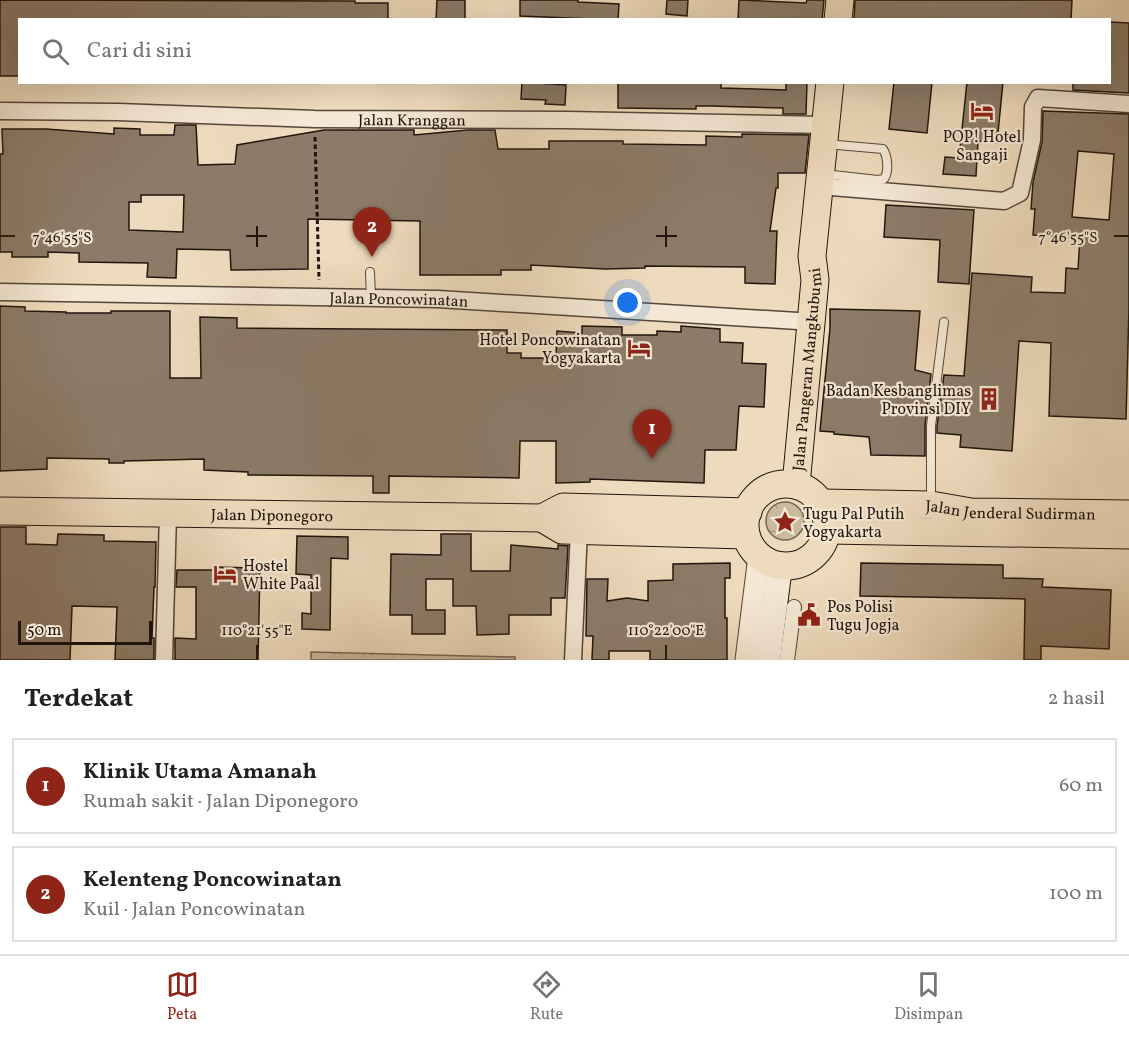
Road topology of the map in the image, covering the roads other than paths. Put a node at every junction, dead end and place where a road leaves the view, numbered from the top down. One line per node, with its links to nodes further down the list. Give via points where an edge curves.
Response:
1 (840, 0): 2 (main road)
2 (838, 18)
3 (830, 84): 6 (main road, Jalan Pangeran Mangkubumi)
4 (1129, 104): 7 (street, via 1038,98 1033,107 1032,140 1020,193 1004,201)
5 (0, 111): 6 (street, Jalan Kranggan, via 555,120)
6 (824, 134): 7 (main road, Jalan Pangeran Mangkubumi); 7 (lane, via 883,149 887,175 884,180)
7 (819, 180): 8 (main road, Jalan Pangeran Mangkubumi)
8 (812, 256): 12 (main road, Jalan Pangeran Mangkubumi, via 803,279); 14 (main road, Jalan Pangeran Mangkubumi, via 815,280)
9 (370, 272): 11 (lane)
10 (0, 291): 11 (street, Jalan Poncowinatan)
11 (371, 298): 12 (street, Jalan Poncowinatan)
12 (798, 321): 14 (main road, Jalan Pangeran Mangkubumi)
13 (944, 322): 16 (lane, via 931,426)
14 (788, 484): 15 (main road, via 812,492); 25 (main road, via 759,494)
15 (822, 503): 16 (main road, Jalan Jenderal Sudirman); 23 (main road)
16 (931, 505): 21 (main road, Jalan Jenderal Sudirman)
17 (0, 511): 18 (main road, Jalan Diponegoro)
18 (168, 513): 20 (main road, Jalan Diponegoro); 27 (street)
19 (1129, 514): 21 (main road, Jalan Jenderal Sudirman)
20 (542, 518): 22 (main road, Jalan Diponegoro, via 562,530); 25 (main road, Jalan Diponegoro, via 563,507)
21 (1029, 523): 23 (main road, Jalan Jenderal Sudirman); 24 (main road, Jalan Jenderal Sudirman)
22 (579, 530): 25 (main road, Jalan Diponegoro); 28 (street)
23 (828, 530): 25 (main road, via 815,555 804,562)
24 (1129, 535)
25 (758, 542): 29 (street); 30 (main road)
26 (794, 607): 31 (street)
27 (164, 660)
28 (573, 660)
29 (746, 660)
30 (768, 660)
31 (788, 660)

